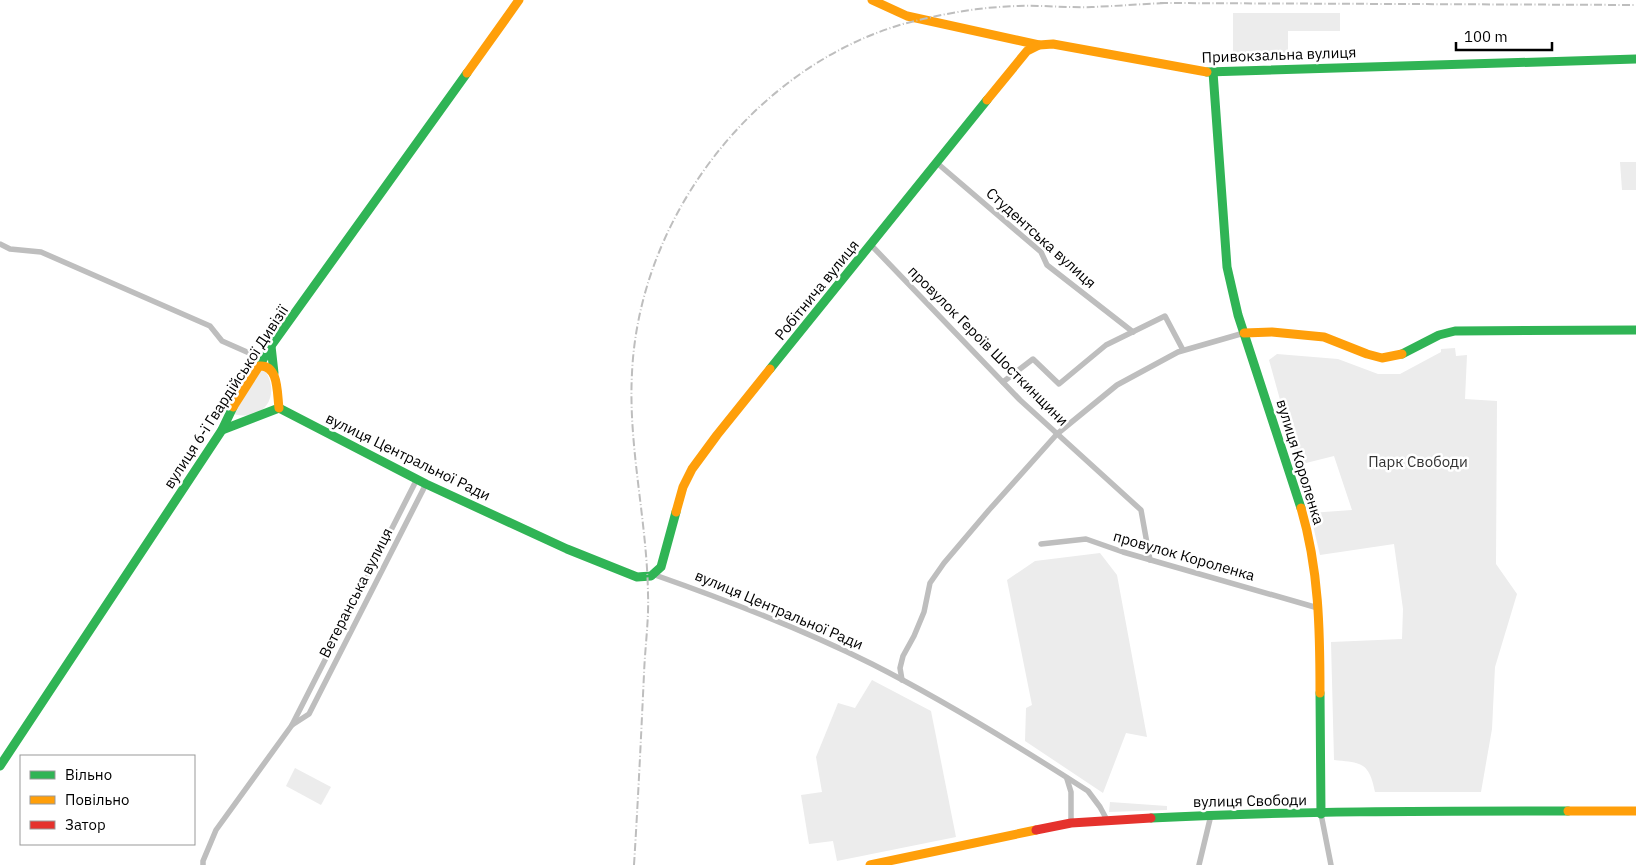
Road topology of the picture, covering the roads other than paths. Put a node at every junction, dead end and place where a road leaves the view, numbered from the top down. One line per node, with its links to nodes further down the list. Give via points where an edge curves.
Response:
1 (519, 0): 12 (main road, вулиця 6-ї Гвардійської Дивізії)
2 (872, 0): 3 (main road, Привокзальна вулиця, via 907,16)
3 (1039, 44): 5 (main road, Привокзальна вулиця); 6 (main road, Робітнича вулиця, via 1027,51)
4 (1636, 59): 5 (main road, Привокзальна вулиця)
5 (1213, 72): 11 (main road, вулиця Короленка, via 1228,267)
6 (937, 163): 8 (main road, Робітнича вулиця); 9 (street, Студентська вулиця, via 1041,252 1048,265)
7 (0, 244): 14 (street, via 10,249 41,252 210,326 222,341)
8 (871, 246): 16 (street, провулок Героїв Шосткинщини); 26 (main road, Робітнича вулиця, via 692,469 683,488 661,567)
9 (1132, 330): 13 (street, via 1164,316); 16 (street, via 1106,345 1059,384 1033,359)
10 (1636, 330): 11 (main road, via 1455,331 1439,335 1396,356 1382,358 1324,337)
11 (1244, 333): 13 (street); 27 (main road, вулиця Короленка, via 1310,540)
12 (271, 346): 14 (main road, вулиця 6-ї Гвардійської Дивізії); 15 (main road)
13 (1183, 350): 21 (street, via 1117,386)
14 (261, 363): 15 (main road); 18 (main road, вулиця 6-ї Гвардійської Дивізії)
15 (274, 373): 17 (main road)
16 (1003, 382): 21 (street, провулок Героїв Шосткинщини)
17 (279, 408): 19 (main road); 22 (main road, вулиця Центральної Ради)
18 (230, 412): 19 (main road, via 232,418); 20 (main road, вулиця 6-ї Гвардійської Дивізії)
19 (244, 422): 20 (main road)
20 (222, 430): 30 (main road, вулиця 6-ї Гвардійської Дивізії)
21 (1057, 434): 25 (street, провулок Героїв Шосткинщини, via 1141,510); 28 (street, via 983,516 930,583 924,612 903,656)
22 (416, 479): 23 (main road, вулиця Центральної Ради); 29 (street, Ветеранська вулиця)
23 (426, 484): 26 (main road, вулиця Центральної Ради, via 567,549 637,576 648,578); 29 (street, Ветеранська вулиця, via 308,714)
24 (1041, 544): 25 (street, провулок Короленка, via 1086,539)
25 (1150, 560): 27 (street, провулок Короленка)
26 (655, 575): 28 (street, вулиця Центральної Ради, via 782,623)
27 (1318, 608): 33 (main road, вулиця Короленка)
28 (902, 680): 31 (street, вулиця Центральної Ради)
29 (292, 725): 37 (street, via 216,830)
30 (0, 766)
31 (1067, 779): 35 (street, вулиця Центральної Ради, via 1088,791); 36 (street, via 1071,792)
32 (1636, 811): 33 (main road, вулиця Свободи)
33 (1321, 814): 34 (main road, вулиця Свободи); 40 (street, вулиця Короленка)
34 (1210, 815): 35 (main road, вулиця Свободи); 39 (street)
35 (1106, 820): 36 (main road, вулиця Свободи)
36 (1071, 823): 38 (main road, вулиця Свободи)
37 (203, 865)
38 (870, 865)
39 (1198, 865)
40 (1331, 865)

